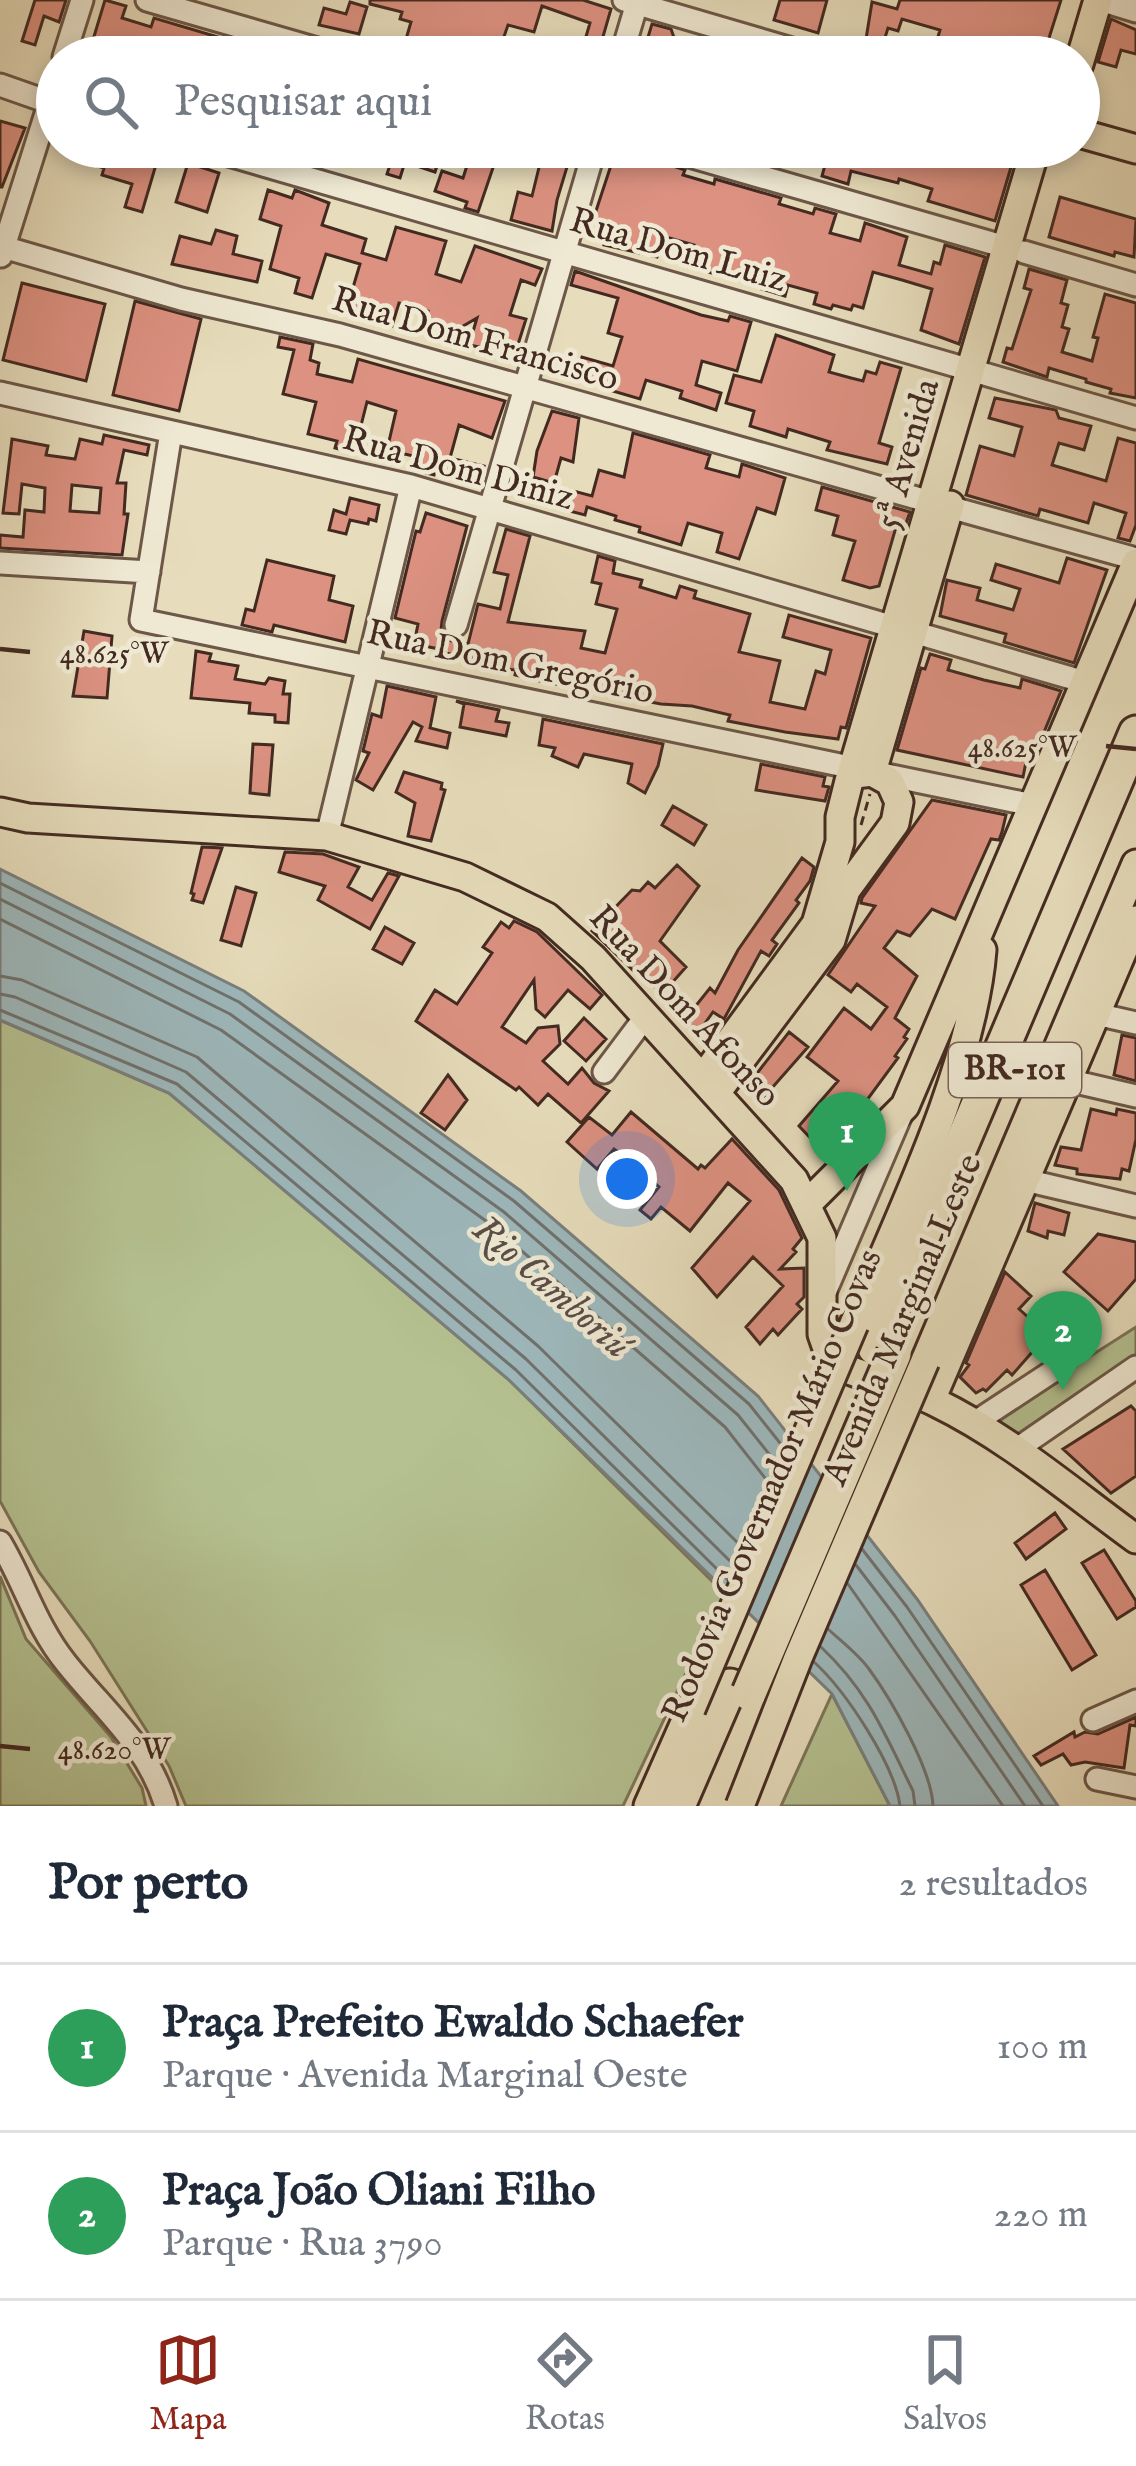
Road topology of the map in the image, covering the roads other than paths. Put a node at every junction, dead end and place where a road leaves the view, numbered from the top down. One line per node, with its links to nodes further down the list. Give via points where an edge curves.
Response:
1 (82, 0): 7 (street)
2 (147, 0): 8 (street)
3 (1079, 0): 11 (main road)
4 (1099, 0): 6 (street); 12 (main road)
5 (633, 1): 9 (street); 10 (street)
6 (1136, 11)
7 (71, 36)
8 (272, 36)
9 (626, 36)
10 (749, 36)
11 (1068, 36)
12 (1088, 36)
13 (0, 86): 14 (street)
14 (36, 98)
15 (1100, 139): 16 (main road)
16 (1136, 149)
17 (36, 152): 24 (street)
18 (274, 168): 25 (street, Rua Dom Luiz)
19 (589, 168): 25 (street)
20 (731, 168): 23 (street)
21 (1032, 168): 23 (main road, 5ª Avenida)
22 (1046, 168): 23 (main road, 5ª Avenida)
23 (1015, 250): 26 (street); 27 (main road, 5ª Avenida)
24 (1, 251): 28 (street, Rua Dom Francisco)
25 (564, 252): 27 (street, Rua Dom Luiz); 28 (street)
26 (1136, 285)
27 (979, 373): 30 (street, Rua Dom Luiz); 33 (main road, 5ª Avenida)
28 (525, 388): 33 (street, Rua Dom Francisco); 34 (street)
29 (0, 393): 31 (street, Rua Dom Diniz)
30 (1136, 418)
31 (171, 432): 32 (street, Rua Dom Diniz); 37 (street)
32 (411, 486): 34 (street, Rua Dom Diniz); 40 (street)
33 (940, 504): 35 (street, Rua Dom Francisco); 39 (main road, 5ª Avenida)
34 (490, 509): 38 (street); 39 (street, Rua Dom Diniz)
35 (1136, 561): 41 (main road)
36 (0, 563): 37 (street)
37 (149, 572): 40 (street, Rua Dom Gregório, via 141,620)
38 (456, 625)
39 (904, 630): 41 (street, Rua Dom Diniz); 43 (main road, 5ª Avenida)
40 (368, 668): 43 (street, Rua Dom Gregório); 47 (street)
41 (1085, 682): 45 (main road)
42 (1136, 733): 65 (highway, Rodovia Governador Mário Covas / BR-101)
43 (863, 773): 45 (street, Rua Dom Gregório); 48 (main road, via 840,817); 49 (main road, via 890,782 899,802 895,824)
44 (1136, 786): 65 (highway, Rodovia Governador Mário Covas / BR-101)
45 (1033, 805): 52 (main road)
46 (0, 812): 47 (main road, Rua Dom Afonso)
47 (327, 836): 54 (main road, Rua Dom Afonso, via 465,877 532,908)
48 (840, 842): 49 (main road, via 859,856); 58 (main road, via 810,936)
49 (874, 850): 58 (main road, via 847,890 831,940)
50 (1136, 864): 65 (main road, Avenida Marginal Leste)
51 (1136, 920): 53 (main road, Avenida Marginal Leste)
52 (983, 922): 60 (main road); 65 (main road, via 974,1003)
53 (1096, 1014): 55 (street); 57 (main road, Avenida Marginal Leste)
54 (646, 1016): 56 (street); 58 (main road, Rua Dom Afonso)
55 (1136, 1023)
56 (604, 1072)
57 (1067, 1080): 59 (street); 61 (main road, Avenida Marginal Leste)
58 (710, 1085): 62 (main road, Rua Dom Afonso)
59 (1136, 1096)
60 (905, 1106): 62 (main road); 64 (street)
61 (1025, 1180): 63 (street); 68 (main road, Avenida Marginal Leste)
62 (808, 1203): 64 (main road, Rua Dom Afonso, via 822,1238)
63 (1136, 1206)
64 (824, 1296): 65 (main road, Rua Dom Afonso, via 822,1334 839,1366)
65 (884, 1353): 68 (main road); 73 (highway, Rodovia Governador Mário Covas / BR-101, bridge); 79 (main road, bridge, via 691,1709); 82 (main road, Avenida Marginal Leste, bridge, via 798,1658)
66 (1136, 1367): 70 (street)
67 (1056, 1369): 69 (street)
68 (931, 1400): 69 (main road)
69 (974, 1423): 70 (main road)
70 (1016, 1449): 71 (main road)
71 (1130, 1527)
72 (0, 1542): 78 (street, via 38,1622 147,1759)
73 (739, 1690): 80 (highway, Rodovia Governador Mário Covas / BR-101); 81 (highway, Rodovia Governador Mário Covas / BR-101)
74 (1136, 1700): 75 (street)
75 (1093, 1720)
76 (1097, 1779): 77 (street)
77 (1136, 1787)
78 (166, 1806)
79 (648, 1806)
80 (678, 1806)
81 (700, 1806)
82 (740, 1806)

